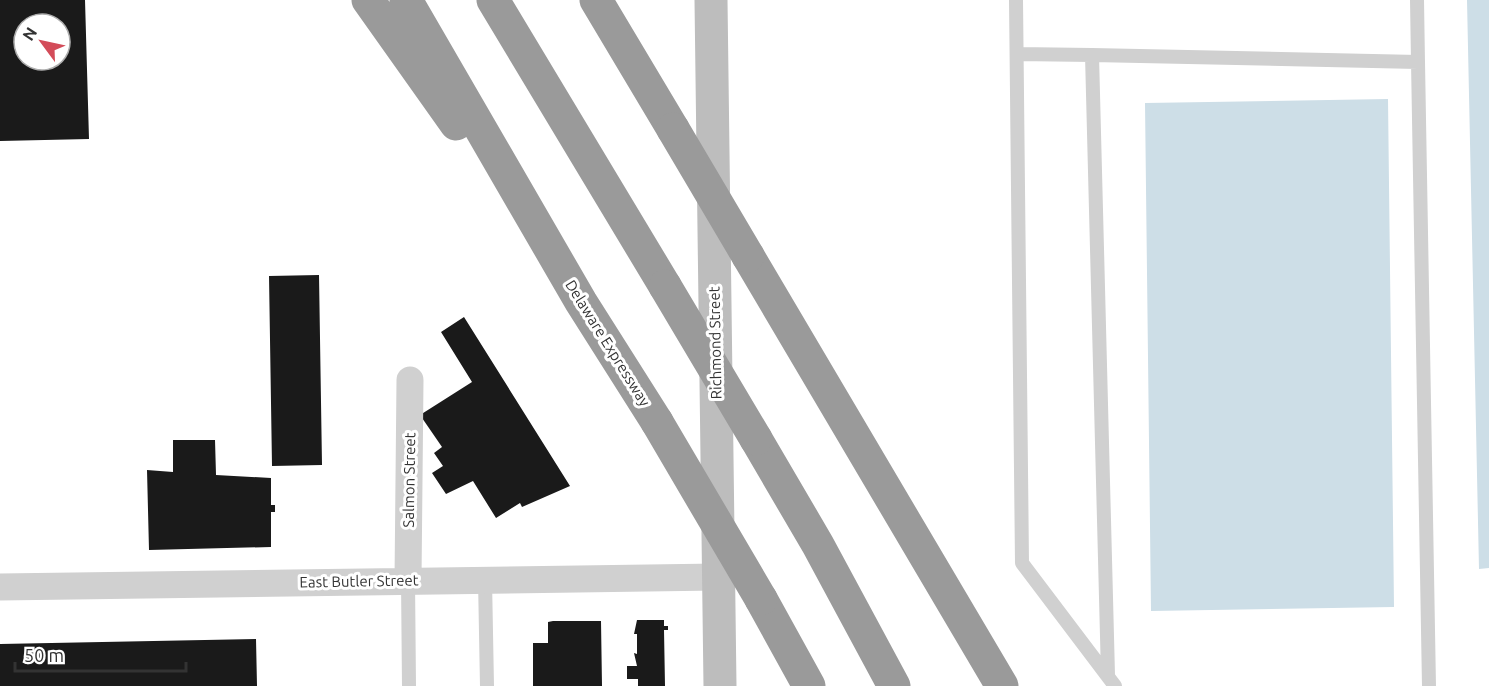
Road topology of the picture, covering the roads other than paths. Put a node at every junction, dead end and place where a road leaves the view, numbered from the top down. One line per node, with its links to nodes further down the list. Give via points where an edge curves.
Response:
1 (368, 0): 11 (highway)
2 (406, 0): 11 (highway, Delaware Expressway)
3 (492, 0): 22 (highway, bridge, via 756,439)
4 (596, 0): 23 (highway, bridge)
5 (711, 0): 13 (main road, Richmond Street)
6 (1016, 0): 8 (lane)
7 (1417, 0): 10 (lane)
8 (1017, 54): 9 (lane); 17 (lane, via 1022,563)
9 (1092, 55): 10 (lane); 17 (lane)
10 (1418, 62): 24 (lane)
11 (581, 302): 21 (highway, Delaware Expressway, bridge, via 657,422)
12 (410, 380): 15 (street, Salmon Street)
13 (718, 577): 14 (street, East Butler Street); 20 (main road, Richmond Street)
14 (485, 579): 15 (street, East Butler Street); 19 (lane)
15 (408, 580): 16 (street, East Butler Street); 18 (lane)
16 (0, 587)
17 (1112, 681)
18 (409, 686)
19 (488, 686)
20 (720, 686)
21 (809, 686)
22 (894, 686)
23 (1002, 686)
24 (1429, 686)

